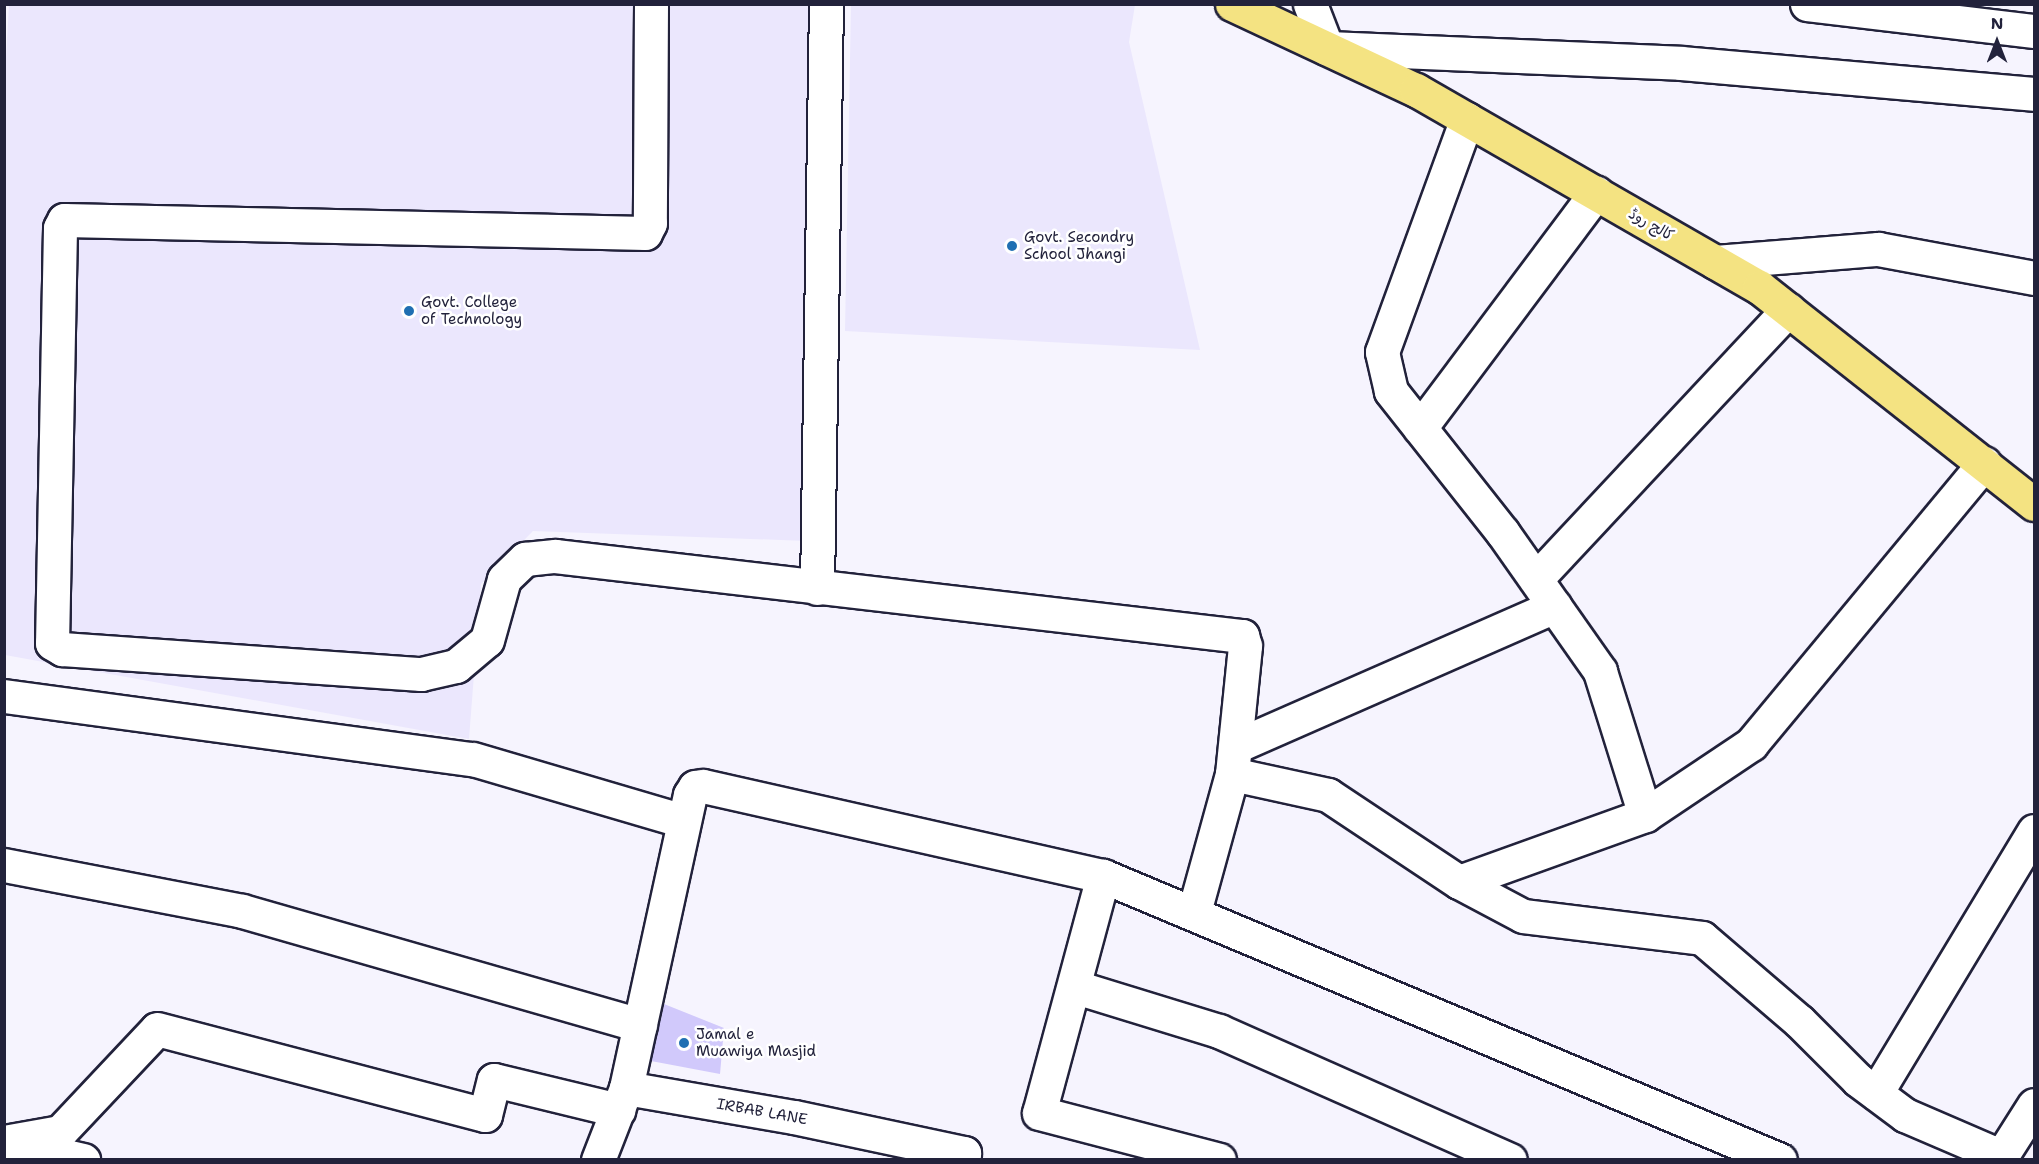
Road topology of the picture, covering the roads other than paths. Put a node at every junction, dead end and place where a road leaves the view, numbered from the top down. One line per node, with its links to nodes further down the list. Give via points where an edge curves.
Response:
1 (651, 4): 18 (street, via 650,223 645,232 64,220 60,228 52,643 62,649 421,674 456,666 487,640 504,579 525,559 555,556)
2 (826, 4): 18 (street)
3 (1232, 4): 7 (main road, کالج روڈ)
4 (1310, 4): 7 (street)
5 (1807, 4): 6 (street)
6 (2034, 31)
7 (1327, 48): 8 (street, via 1681,63); 9 (main road, کالج روڈ)
8 (2034, 94)
9 (1467, 119): 10 (main road, کالج روڈ); 14 (street, via 1382,352 1391,391)
10 (1596, 194): 11 (main road, کالج روڈ); 14 (street)
11 (1715, 262): 12 (street, via 1878,249); 13 (main road, کالج روڈ)
12 (2034, 278)
13 (1788, 310): 15 (main road, کالج روڈ); 17 (street)
14 (1420, 428): 17 (street)
15 (1984, 463): 16 (main road, کالج روڈ); 22 (street, via 1751,744)
16 (2034, 504)
17 (1536, 579): 19 (street)
18 (817, 588): 21 (street, via 1242,636 1245,646)
19 (1555, 606): 21 (street); 22 (street, via 1600,671)
20 (4, 696): 23 (street, via 473,759)
21 (1234, 760): 27 (street, via 1328,795); 28 (street)
22 (1646, 815): 27 (street)
23 (683, 821): 26 (street, via 690,795 695,787 703,786); 30 (street)
24 (2034, 831): 31 (street)
25 (4, 865): 30 (street, via 242,911)
26 (1103, 876): 28 (street); 29 (street)
27 (1459, 882): 31 (street, via 1523,916 1702,938)
28 (1194, 912): 42 (street)
29 (1076, 987): 40 (street, via 1039,1113); 41 (street, via 1219,1032)
30 (640, 1025): 32 (street)
31 (1876, 1093): 43 (street, via 1905,1115 1990,1152)
32 (622, 1099): 34 (street, via 494,1080 485,1115 157,1029 60,1132); 38 (street); 39 (street, IRBAB LANE, via 794,1117 964,1153)
33 (2034, 1105): 43 (street)
34 (4, 1142): 37 (street)
35 (4, 1148): 36 (street)
36 (7, 1160)
37 (83, 1160)
38 (598, 1160)
39 (963, 1160)
40 (1219, 1160)
41 (1510, 1160)
42 (1780, 1160)
43 (1999, 1160)

